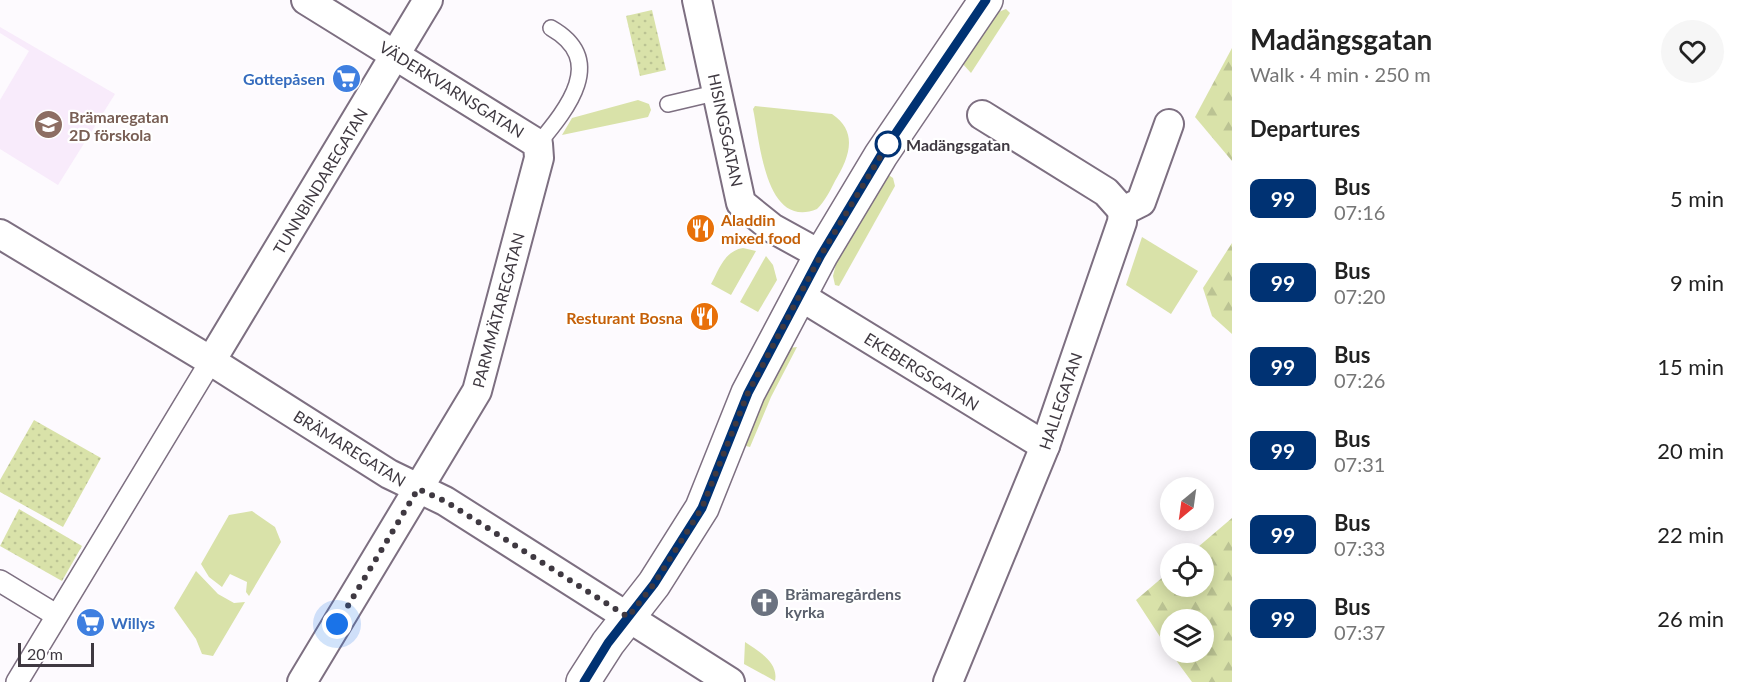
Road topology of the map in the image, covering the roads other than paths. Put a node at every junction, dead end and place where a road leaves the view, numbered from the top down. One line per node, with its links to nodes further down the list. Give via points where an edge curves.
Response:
1 (306, 0): 6 (street, VÄDERKVARNSGATAN)
2 (428, 0): 6 (street, TUNNBINDAREGATAN)
3 (697, 0): 7 (street, HISINGSGATAN)
4 (983, 1): 14 (street, via 881,155)
5 (551, 28): 11 (lane, VÄDERKVARNSGATAN, via 572,42 581,70 562,114)
6 (397, 54): 11 (street, VÄDERKVARNSGATAN); 16 (street, TUNNBINDAREGATAN)
7 (719, 92): 8 (lane); 14 (street, HISINGSGATAN, via 741,203 772,228)
8 (668, 104)
9 (982, 115): 12 (street, via 1106,192)
10 (1169, 124): 12 (street, via 1141,202)
11 (538, 144): 18 (street, PARMMÄTAREGATAN, via 539,158 477,391)
12 (1123, 211): 17 (street, HALLEGATAN)
13 (0, 234): 16 (street, BRÄMAREGATAN)
14 (821, 255): 15 (street)
15 (800, 296): 17 (street, EKEBERGSGATAN); 21 (street, via 748,393 702,508)
16 (211, 361): 18 (street, BRÄMAREGATAN); 20 (street)
17 (1045, 446): 26 (street, HALLEGATAN)
18 (418, 489): 21 (street, BRÄMAREGATAN, via 445,501); 23 (street, PARMMÄTAREGATAN)
19 (0, 581): 20 (street)
20 (56, 615): 22 (street)
21 (628, 617): 24 (street); 25 (street, BRÄMAREGATAN)
22 (17, 682)
23 (302, 682)
24 (584, 682)
25 (730, 682)
26 (948, 682)

